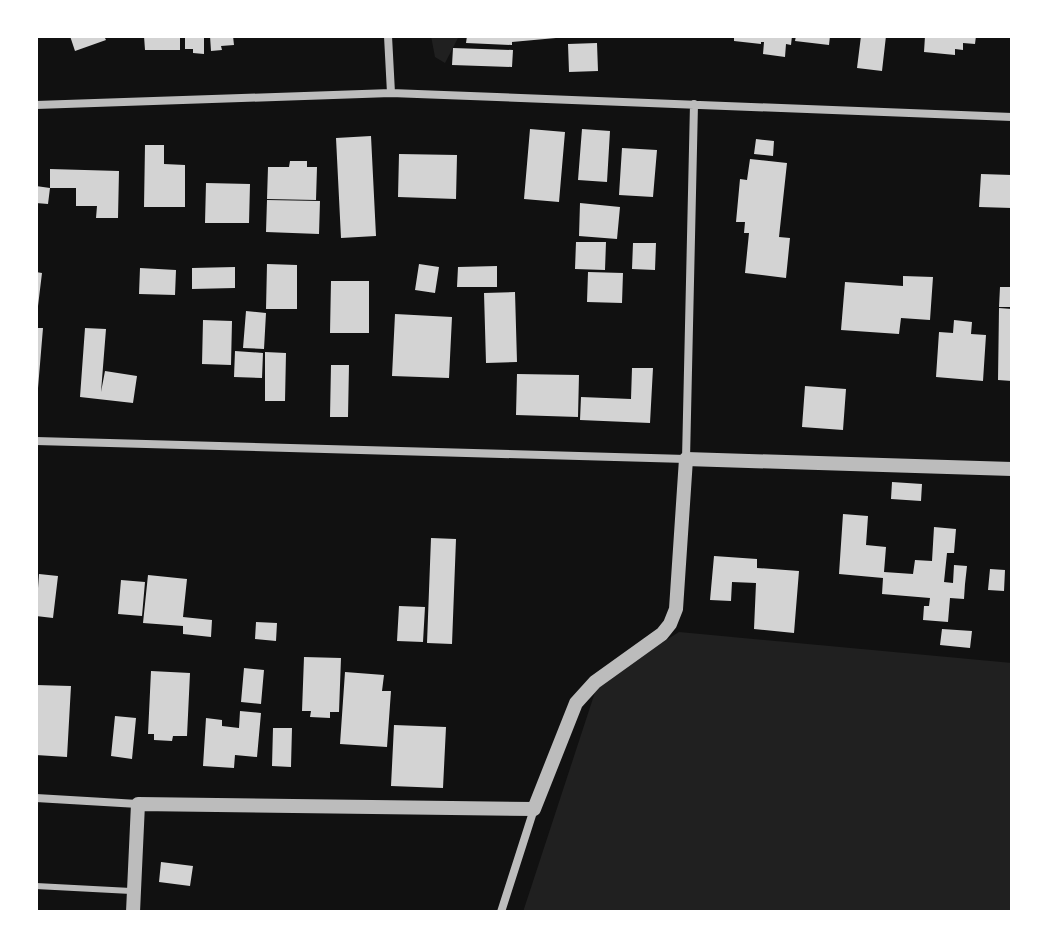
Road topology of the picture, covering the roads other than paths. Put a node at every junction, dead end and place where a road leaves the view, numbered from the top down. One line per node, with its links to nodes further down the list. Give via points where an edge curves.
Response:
1 (388, 36): 2 (street)
2 (391, 93): 3 (street); 4 (street)
3 (694, 104): 5 (street); 7 (street)
4 (36, 105)
5 (1012, 117)
6 (36, 441): 7 (street)
7 (686, 459): 8 (street); 11 (street, via 676,609 670,624 576,703)
8 (1012, 469)
9 (36, 798): 10 (street)
10 (138, 804): 11 (street); 13 (street)
11 (534, 809): 15 (street)
12 (36, 886): 13 (lane)
13 (135, 891): 14 (street)
14 (133, 912)
15 (501, 912)

